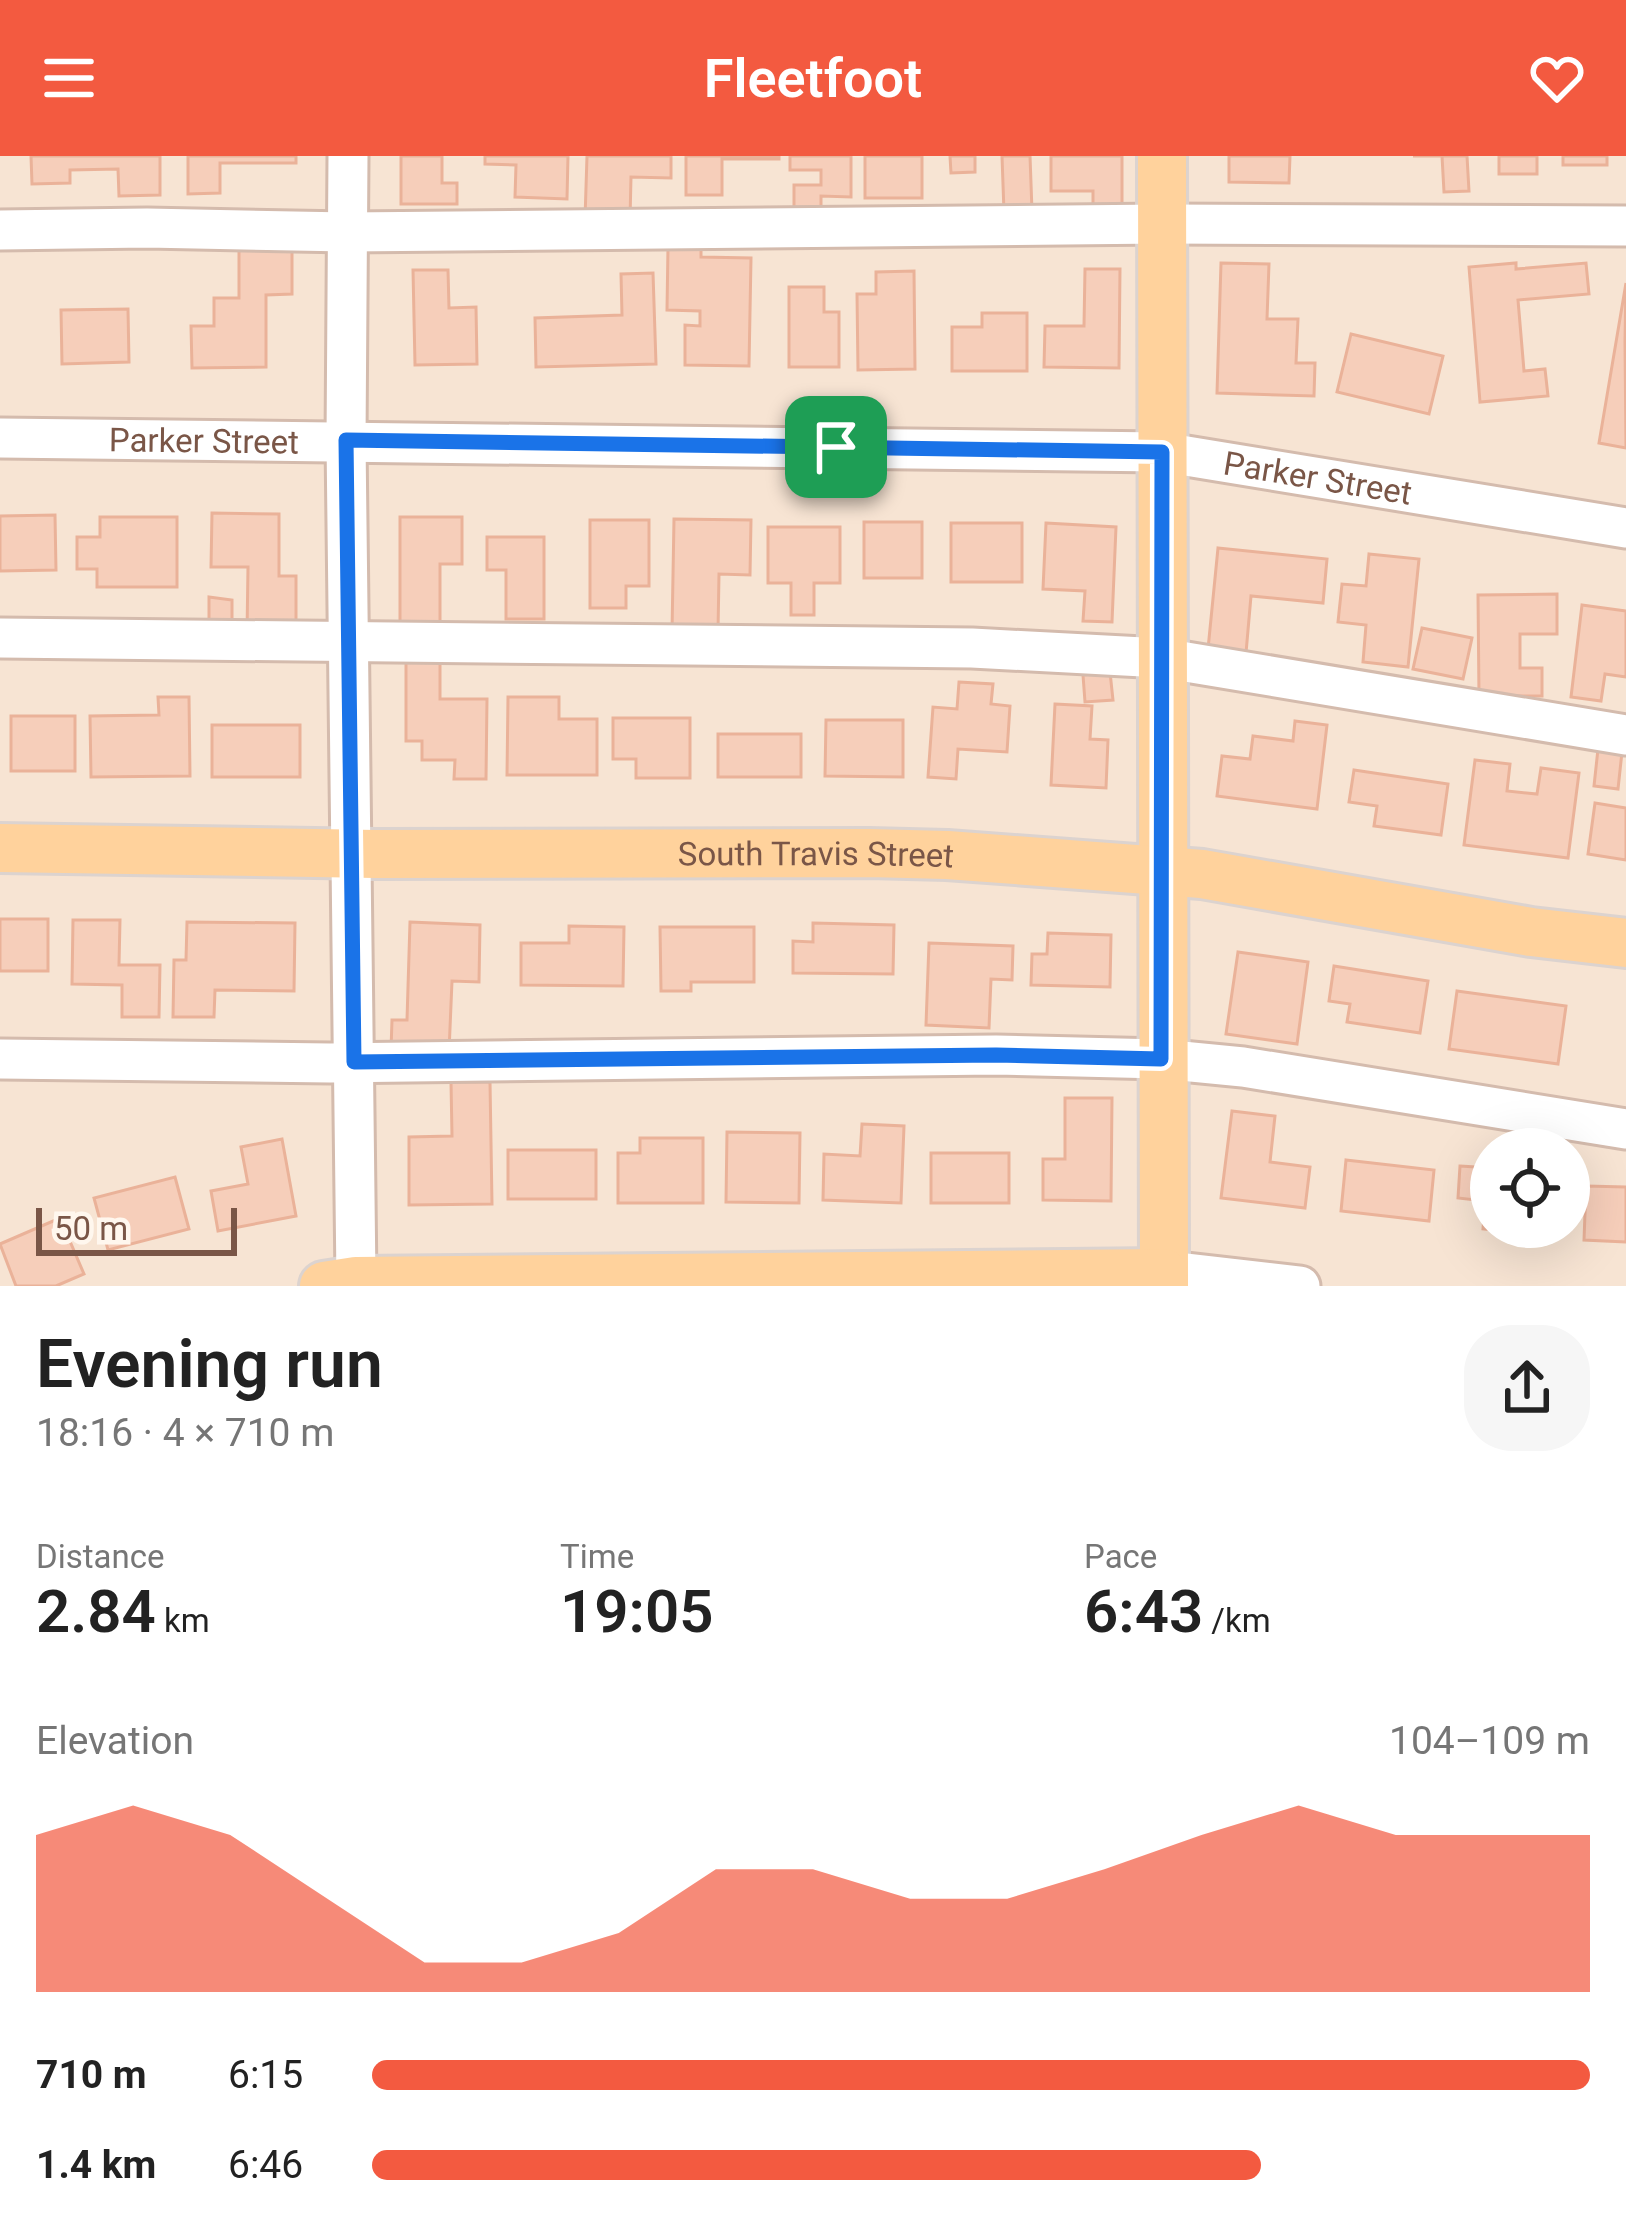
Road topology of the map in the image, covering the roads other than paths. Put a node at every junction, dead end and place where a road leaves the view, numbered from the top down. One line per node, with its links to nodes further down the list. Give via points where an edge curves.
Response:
1 (348, 156): 6 (street)
2 (1162, 156): 3 (main road)
3 (1163, 224): 4 (street); 6 (street); 9 (main road)
4 (1626, 226)
5 (0, 230): 6 (street)
6 (347, 232): 8 (street)
7 (0, 438): 8 (street, Parker Street)
8 (346, 440): 9 (street, Parker Street); 12 (street)
9 (1162, 452): 10 (street, Parker Street); 13 (main road)
10 (1626, 527)
11 (0, 638): 12 (street)
12 (350, 643): 13 (street, via 972,648); 16 (street)
13 (1162, 658): 14 (street); 17 (main road)
14 (1626, 735)
15 (0, 848): 16 (main road, South Travis Street)
16 (352, 853): 17 (main road, South Travis Street, via 868,853); 21 (street)
17 (1162, 870): 18 (main road, South Travis Street); 20 (main road)
18 (1626, 944)
19 (0, 1058): 21 (street)
20 (1161, 1059): 21 (street); 22 (street); 23 (main road)
21 (354, 1062): 24 (street)
22 (1626, 1129)
23 (1163, 1280): 24 (main road); 25 (street, via 1187,1273)
24 (340, 1283)
25 (1300, 1286)

